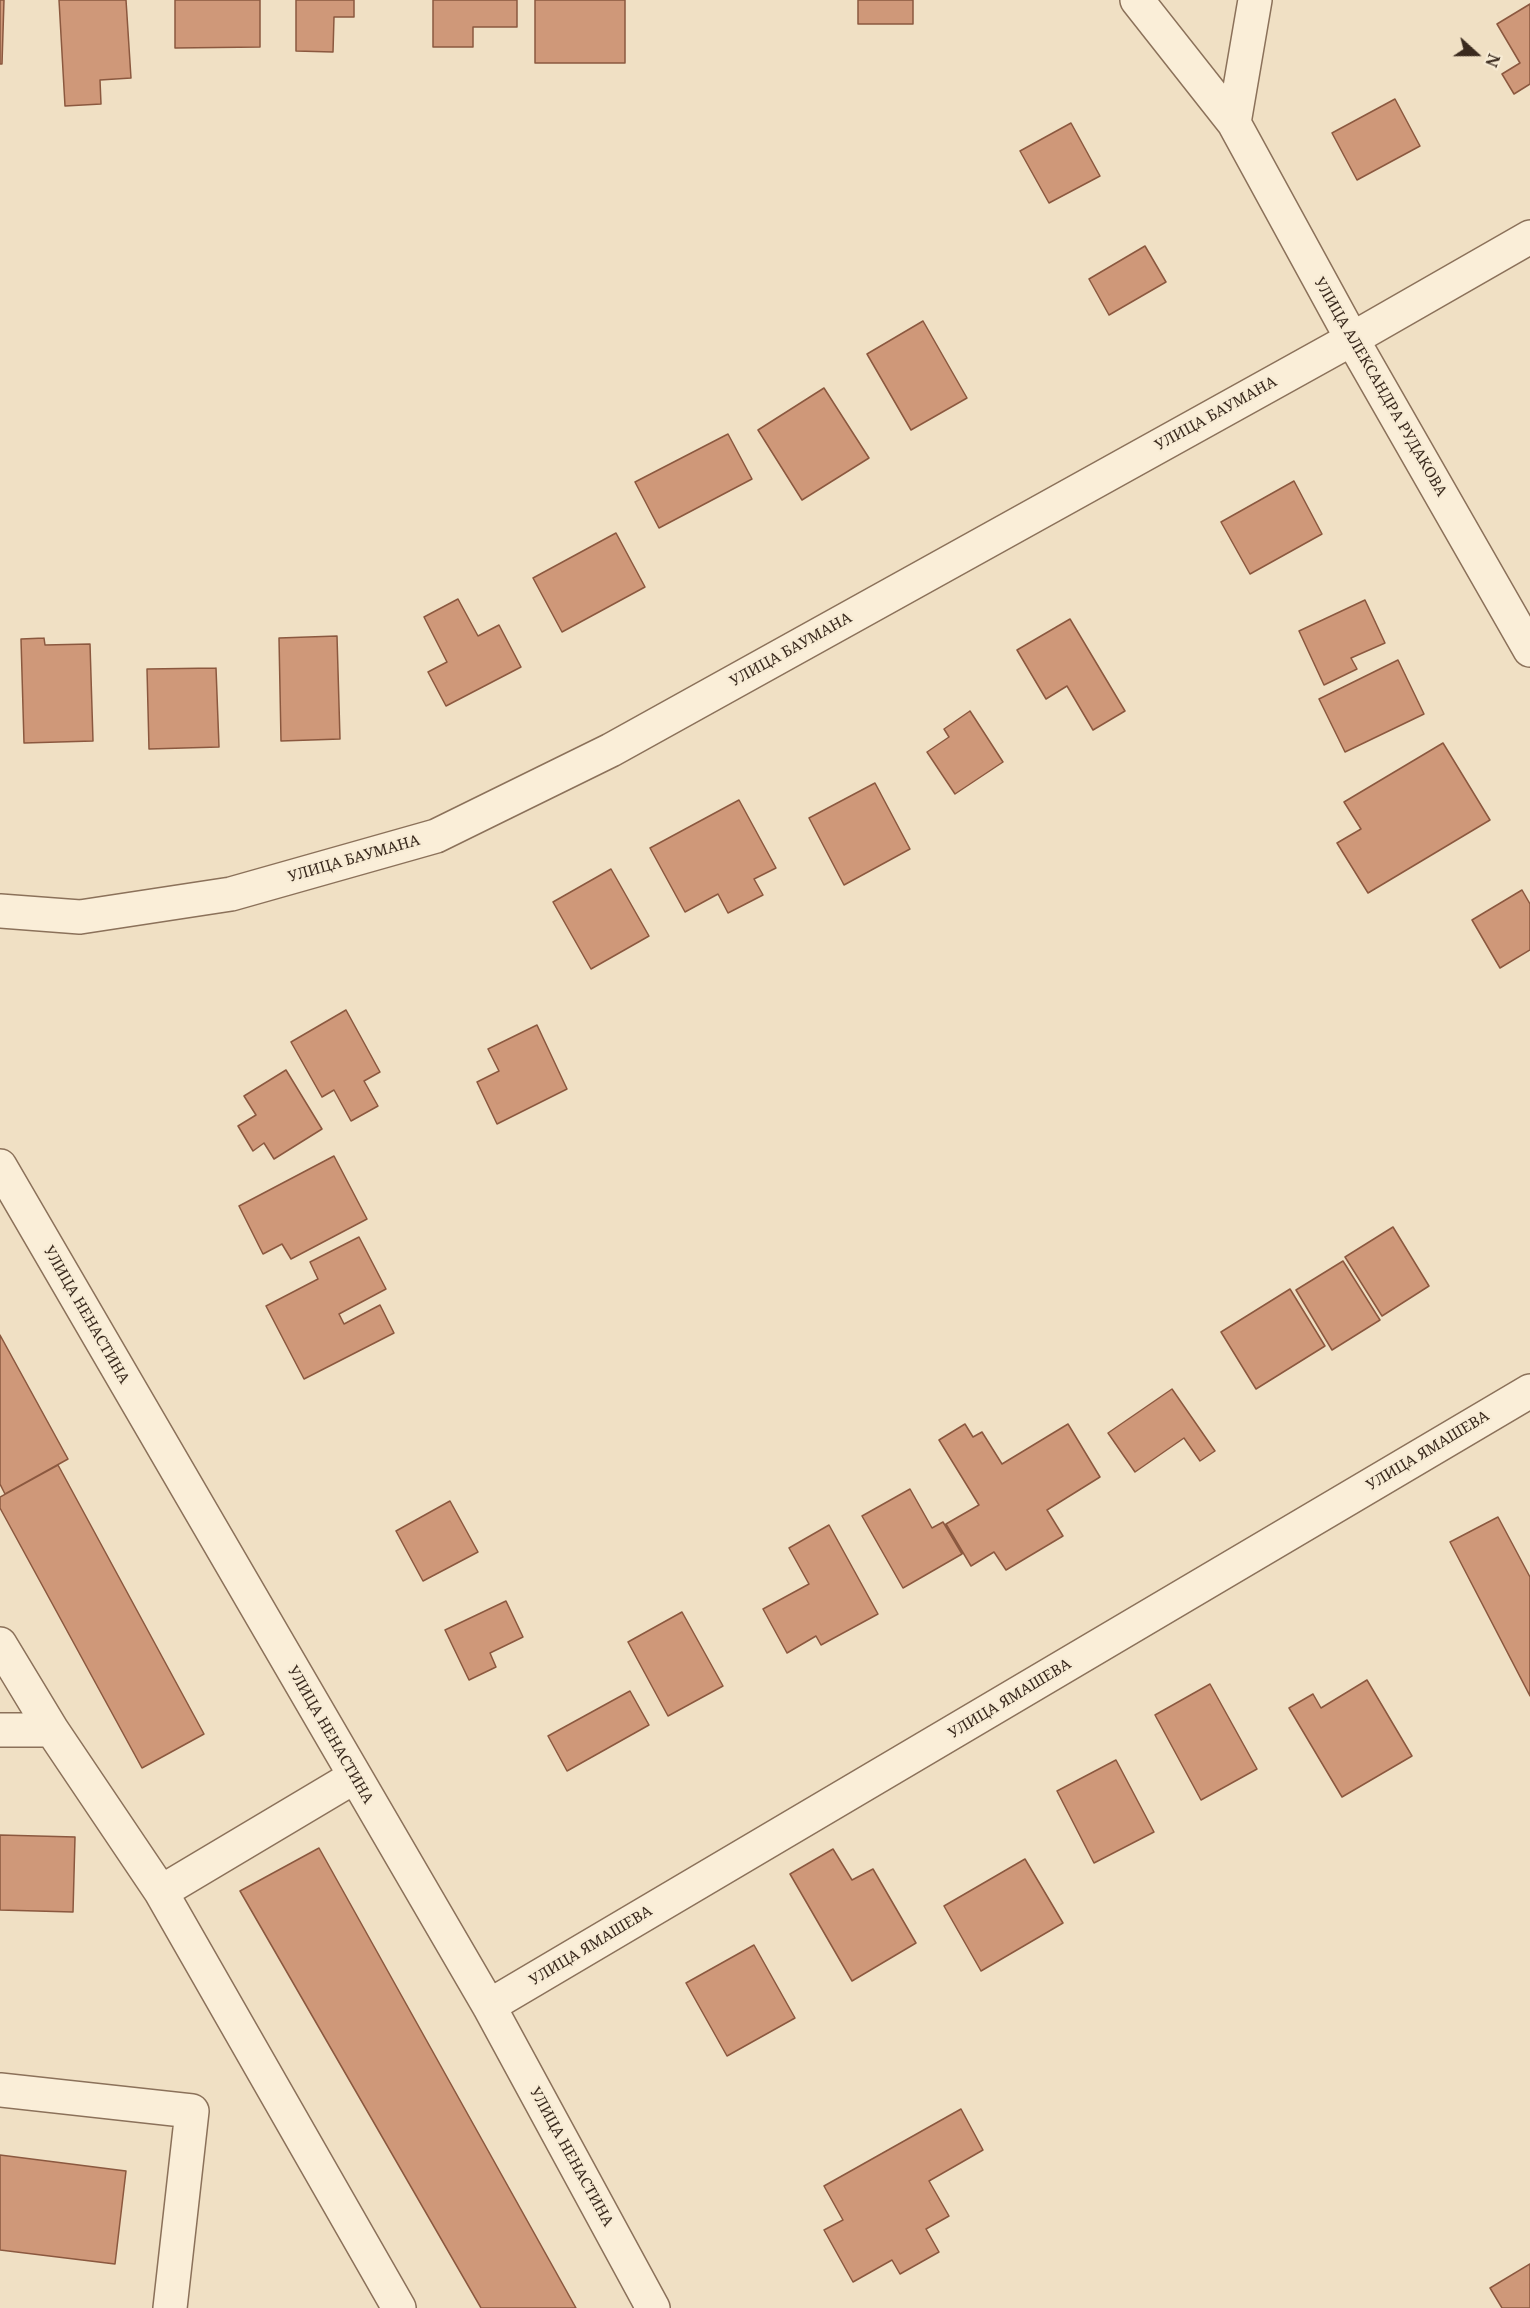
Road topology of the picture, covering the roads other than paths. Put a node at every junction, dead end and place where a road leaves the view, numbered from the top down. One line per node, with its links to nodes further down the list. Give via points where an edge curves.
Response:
1 (1137, 0): 3 (street, УЛИЦА АЛЕКСАНДРА РУДАКОВА)
2 (1255, 0): 3 (street)
3 (1233, 123): 5 (street, УЛИЦА АЛЕКСАНДРА РУДАКОВА)
4 (1530, 237): 5 (street, УЛИЦА БАУМАНА)
5 (1352, 339): 6 (street, УЛИЦА АЛЕКСАНДРА РУДАКОВА); 7 (street, УЛИЦА БАУМАНА, via 611,750 436,836 231,894 80,917)
6 (1530, 650)
7 (0, 911)
8 (0, 1166): 13 (street, УЛИЦА НЕНАСТИНА)
9 (1530, 1391): 15 (street, УЛИЦА ЯМАШЕВА)
10 (0, 1644): 12 (street)
11 (0, 1730): 12 (street)
12 (52, 1730): 14 (street)
13 (354, 1777): 14 (street); 15 (street, УЛИЦА НЕНАСТИНА)
14 (161, 1892): 18 (street)
15 (489, 2006): 19 (street, УЛИЦА НЕНАСТИНА)
16 (0, 2090): 17 (street, via 192,2111)
17 (170, 2308)
18 (399, 2308)
19 (653, 2308)

